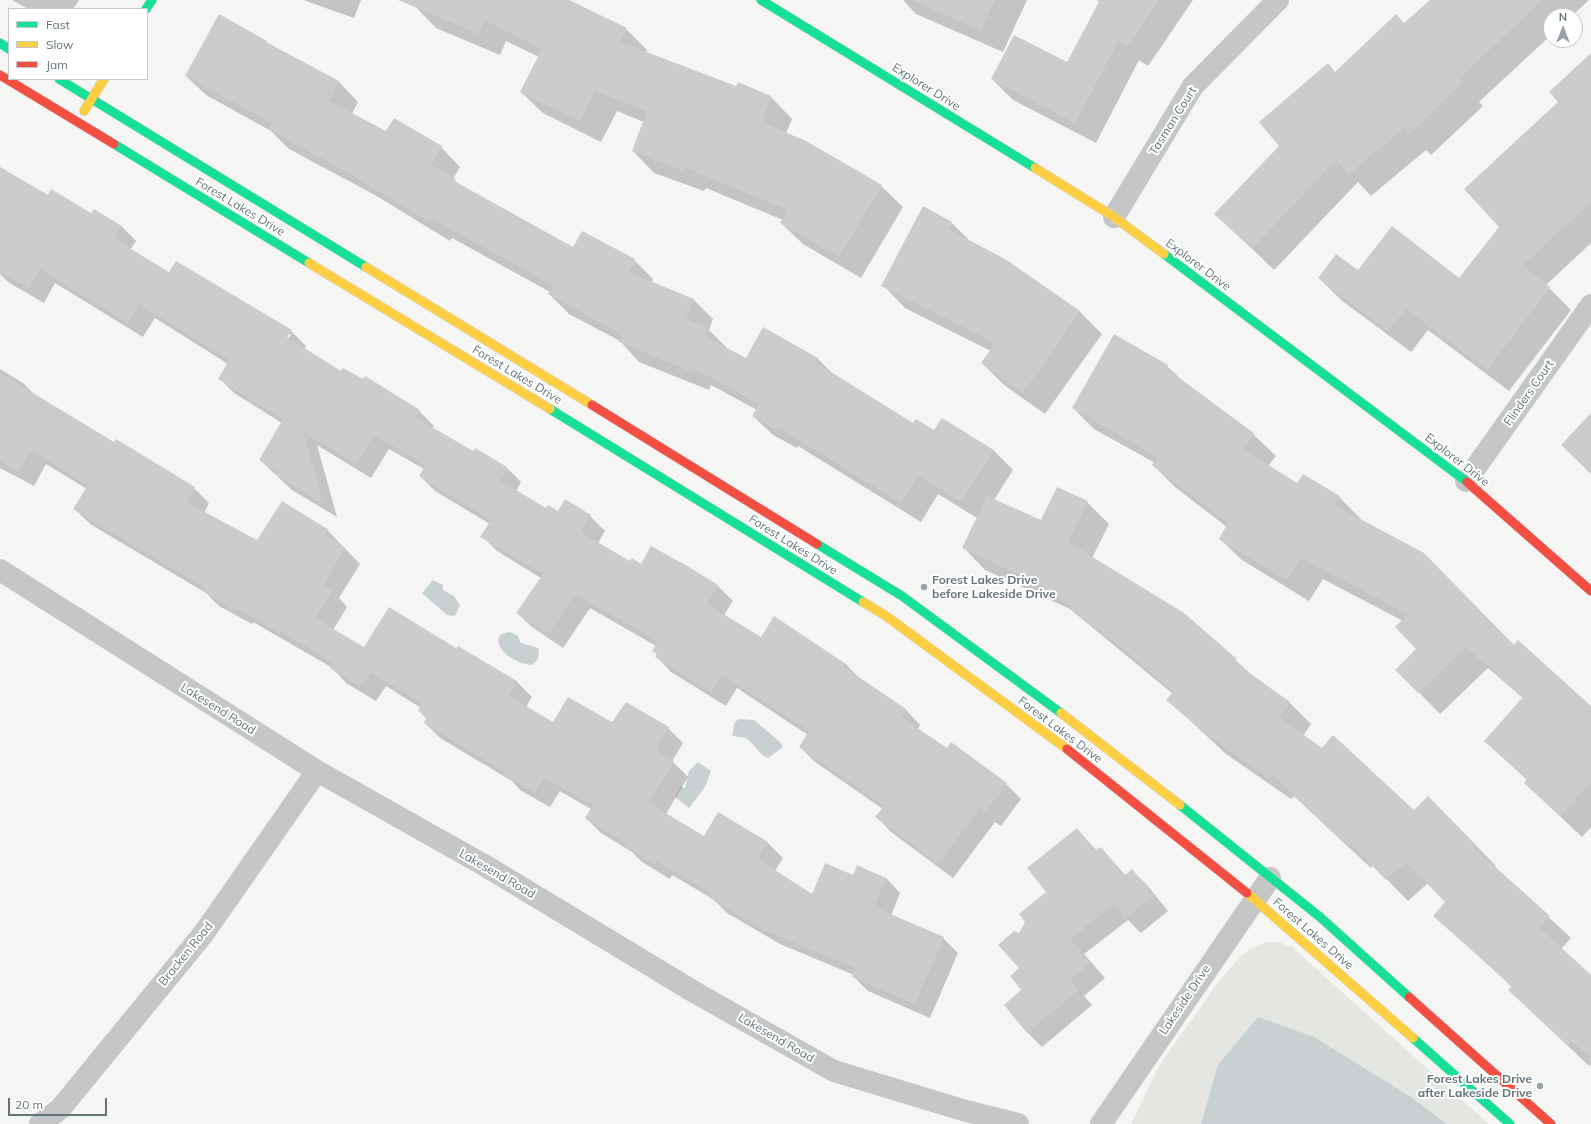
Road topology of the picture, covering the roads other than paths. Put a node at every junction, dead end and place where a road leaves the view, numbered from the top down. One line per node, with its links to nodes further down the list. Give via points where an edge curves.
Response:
1 (761, 0): 8 (main road, Explorer Drive)
2 (1278, 0): 8 (street, Tasman Court, via 1193,86)
3 (8, 80): 7 (main road, Forest Lakes Drive)
4 (61, 80): 6 (main road, Forest Lakes Drive)
5 (103, 80): 6 (main road)
6 (92, 99): 7 (main road); 14 (main road, Forest Lakes Drive, via 902,596 1095,738)
7 (78, 123): 15 (main road, Forest Lakes Drive, via 886,616 1079,758)
8 (1114, 217): 10 (main road, Explorer Drive)
9 (1591, 305): 10 (street, Flinders Court)
10 (1466, 481): 12 (main road, Explorer Drive)
11 (0, 570): 13 (street, Lakesend Road)
12 (1591, 591)
13 (317, 771): 16 (street, Bracken Road, via 204,933 60,1109); 17 (street, Lakesend Road, via 834,1071)
14 (1270, 878): 15 (street, Lakeside Drive); 20 (main road, Forest Lakes Drive, via 1336,930)
15 (1254, 898): 18 (street, Lakeside Drive); 19 (main road, Forest Lakes Drive)
16 (40, 1124)
17 (1018, 1124)
18 (1101, 1124)
19 (1510, 1124)
20 (1551, 1124)

